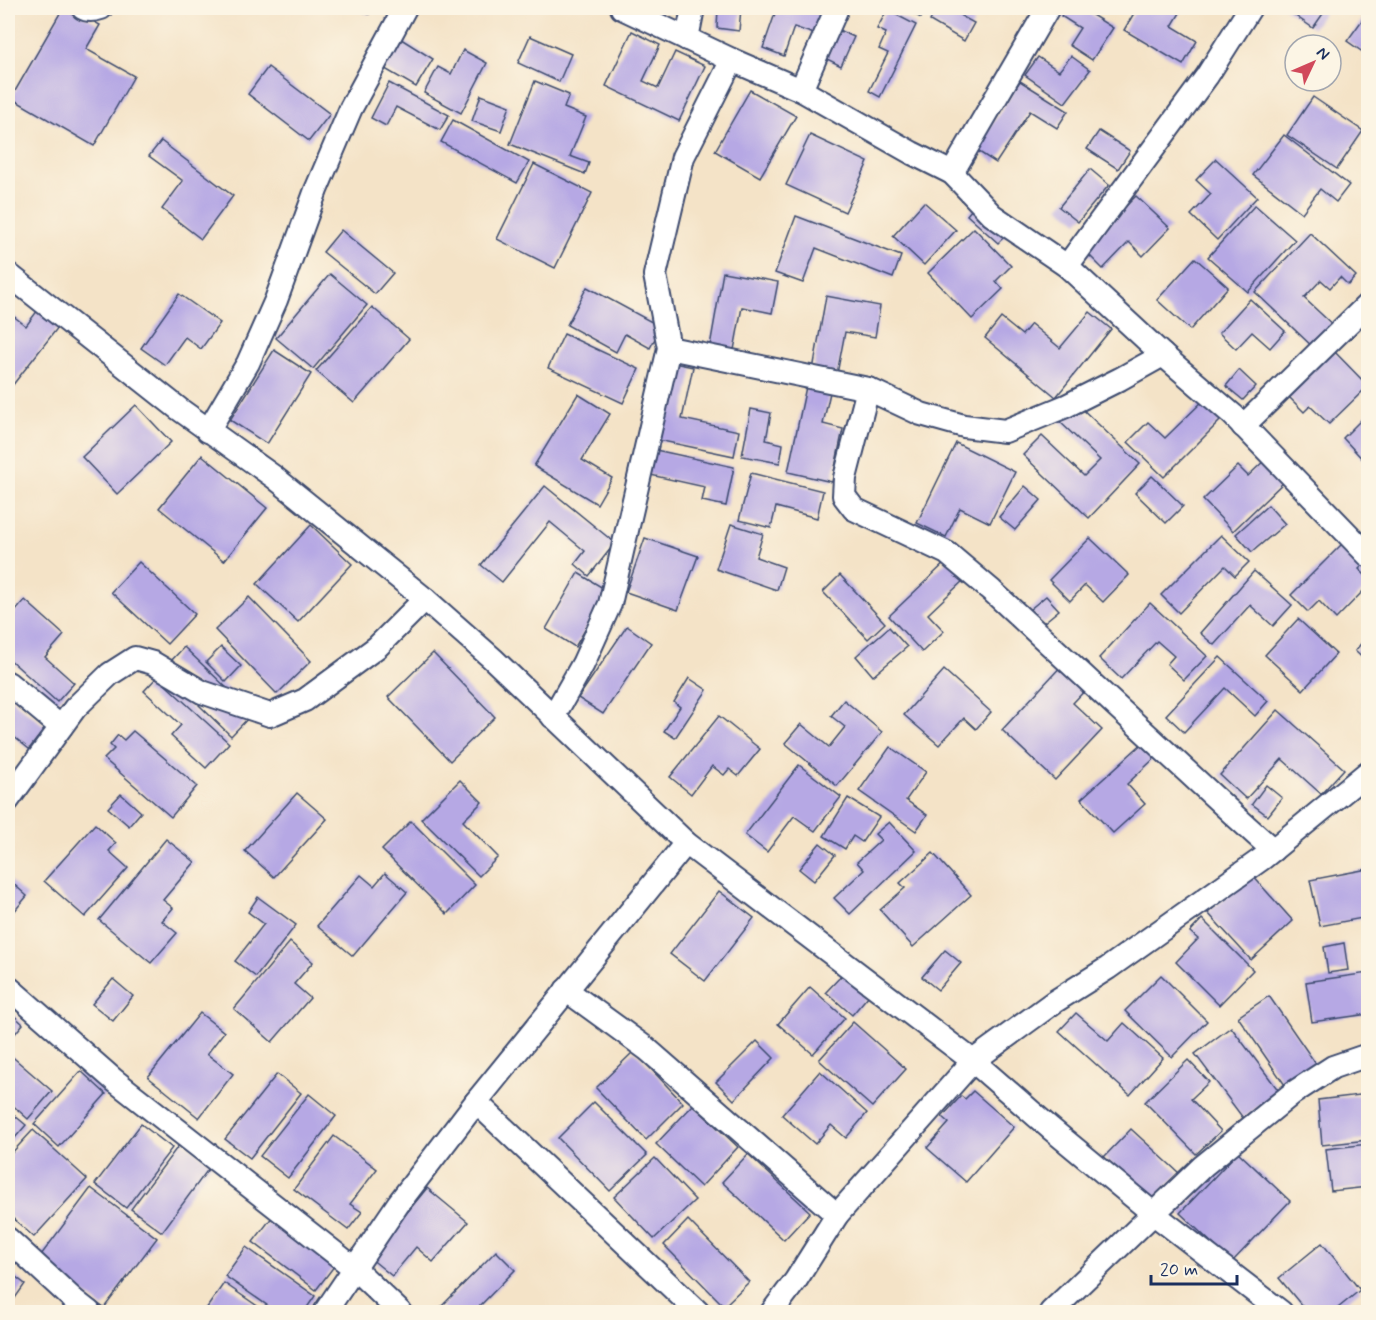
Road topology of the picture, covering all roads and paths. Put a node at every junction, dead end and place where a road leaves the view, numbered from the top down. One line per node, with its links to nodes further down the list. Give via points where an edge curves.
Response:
1 (83, 8): 2 (street)
2 (101, 8)
3 (405, 8): 20 (street, via 351,108 248,363)
4 (622, 8): 9 (street)
5 (693, 8): 9 (street)
6 (837, 8): 11 (street)
7 (1048, 8): 12 (street)
8 (1250, 8): 13 (street, via 1207,76)
9 (687, 39): 10 (street)
10 (732, 60): 11 (street); 16 (street, via 683,157 655,275)
11 (801, 90): 12 (street)
12 (952, 173): 13 (street, via 992,215)
13 (1067, 266): 17 (street)
14 (8, 274): 20 (street)
15 (1368, 304): 19 (street)
16 (669, 348): 18 (street); 24 (street, via 610,604)
17 (1163, 355): 18 (street, via 1066,406 1005,431 964,426 921,414); 19 (street)
18 (868, 389): 29 (street, via 845,478 844,496 854,509 947,554 1000,598)
19 (1243, 426): 21 (street)
20 (208, 431): 22 (street, via 274,477)
21 (1368, 555)
22 (425, 599): 24 (street); 25 (street, via 377,647 305,700 270,715 202,692 153,663 135,658 110,674)
23 (8, 683): 25 (street)
24 (554, 717): 28 (street)
25 (61, 727): 27 (street)
26 (1368, 772): 29 (street)
27 (8, 800)
28 (686, 843): 31 (street); 33 (street)
29 (1273, 850): 33 (street)
30 (8, 987): 38 (street, via 114,1080)
31 (566, 990): 34 (street); 36 (street, via 647,1049)
32 (1368, 1055): 35 (street, via 1333,1067 1293,1093 1203,1166)
33 (973, 1061): 35 (street); 36 (street)
34 (476, 1102): 38 (street); 42 (street)
35 (1154, 1214): 44 (street); 45 (street)
36 (837, 1215): 43 (street)
37 (8, 1239): 39 (street)
38 (354, 1268): 40 (street); 41 (street)
39 (89, 1312)
40 (325, 1312)
41 (400, 1312)
42 (698, 1312)
43 (772, 1312)
44 (1051, 1312)
45 (1281, 1312)

